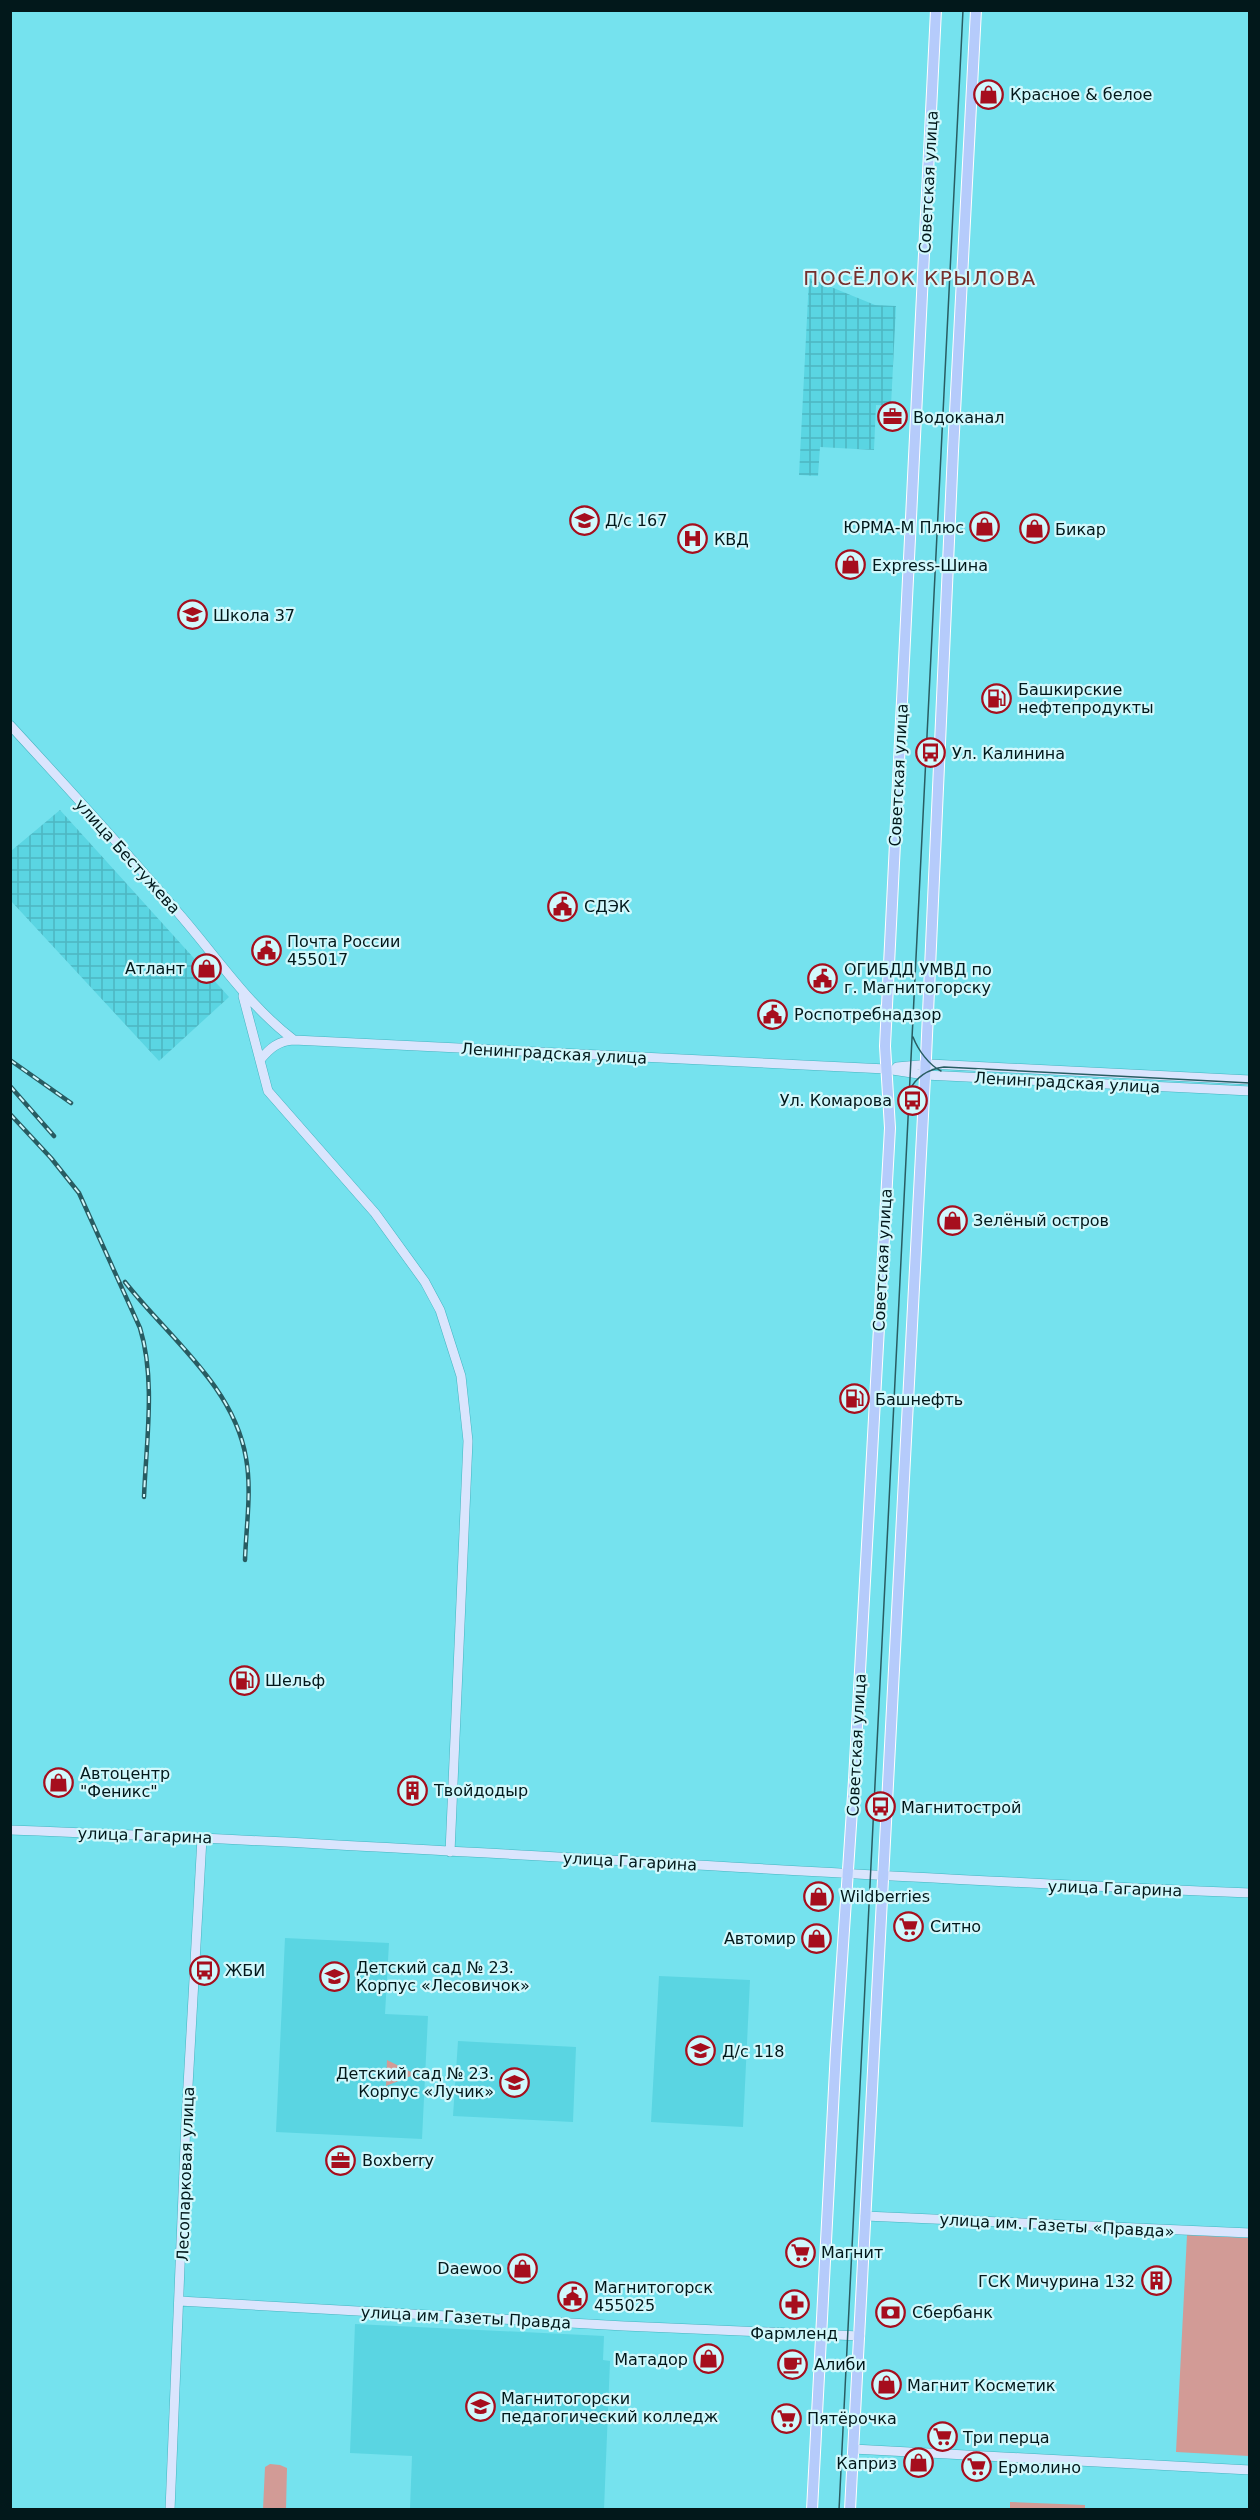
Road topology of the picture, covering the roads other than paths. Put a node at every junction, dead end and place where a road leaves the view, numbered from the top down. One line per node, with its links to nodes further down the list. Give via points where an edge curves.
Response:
1 (936, 10): 7 (main road, Советская улица)
2 (976, 10): 8 (main road, Советская улица)
3 (10, 725): 4 (street, улица Бестужева, via 172,905)
4 (242, 991): 5 (street, via 270,1022); 6 (street)
5 (294, 1040): 6 (street, via 282,1041); 7 (street, Ленинградская улица)
6 (260, 1060): 13 (street, via 268,1091 375,1213 425,1282 440,1310 460,1376 468,1441)
7 (886, 1069): 8 (street, Ленинградская улица); 14 (main road, Советская улица, via 890,1128)
8 (925, 1070): 9 (street, Ленинградская улица); 10 (street, Ленинградская улица); 15 (main road, Советская улица)
9 (1250, 1080)
10 (1250, 1090)
11 (10, 1830): 12 (street, улица Гагарина)
12 (202, 1838): 13 (street, улица Гагарина); 19 (street, Лесопарковая улица)
13 (450, 1852): 14 (street, улица Гагарина)
14 (849, 1874): 15 (street, улица Гагарина); 20 (main road, Советская улица)
15 (882, 1876): 16 (street, улица Гагарина); 17 (main road, Советская улица)
16 (1250, 1893)
17 (865, 2216): 18 (street, улица им. Газеты «Правда»); 21 (main road, Советская улица)
18 (1250, 2233)
19 (179, 2301): 20 (street, улица им Газеты Правда); 24 (street, Лесопарковая улица)
20 (821, 2334): 21 (street, улица им Газеты Правда); 25 (main road, Советская улица)
21 (860, 2336): 22 (main road, Советская улица)
22 (853, 2449): 23 (street); 26 (main road, Советская улица)
23 (1250, 2470)
24 (170, 2510)
25 (812, 2510)
26 (850, 2510)

